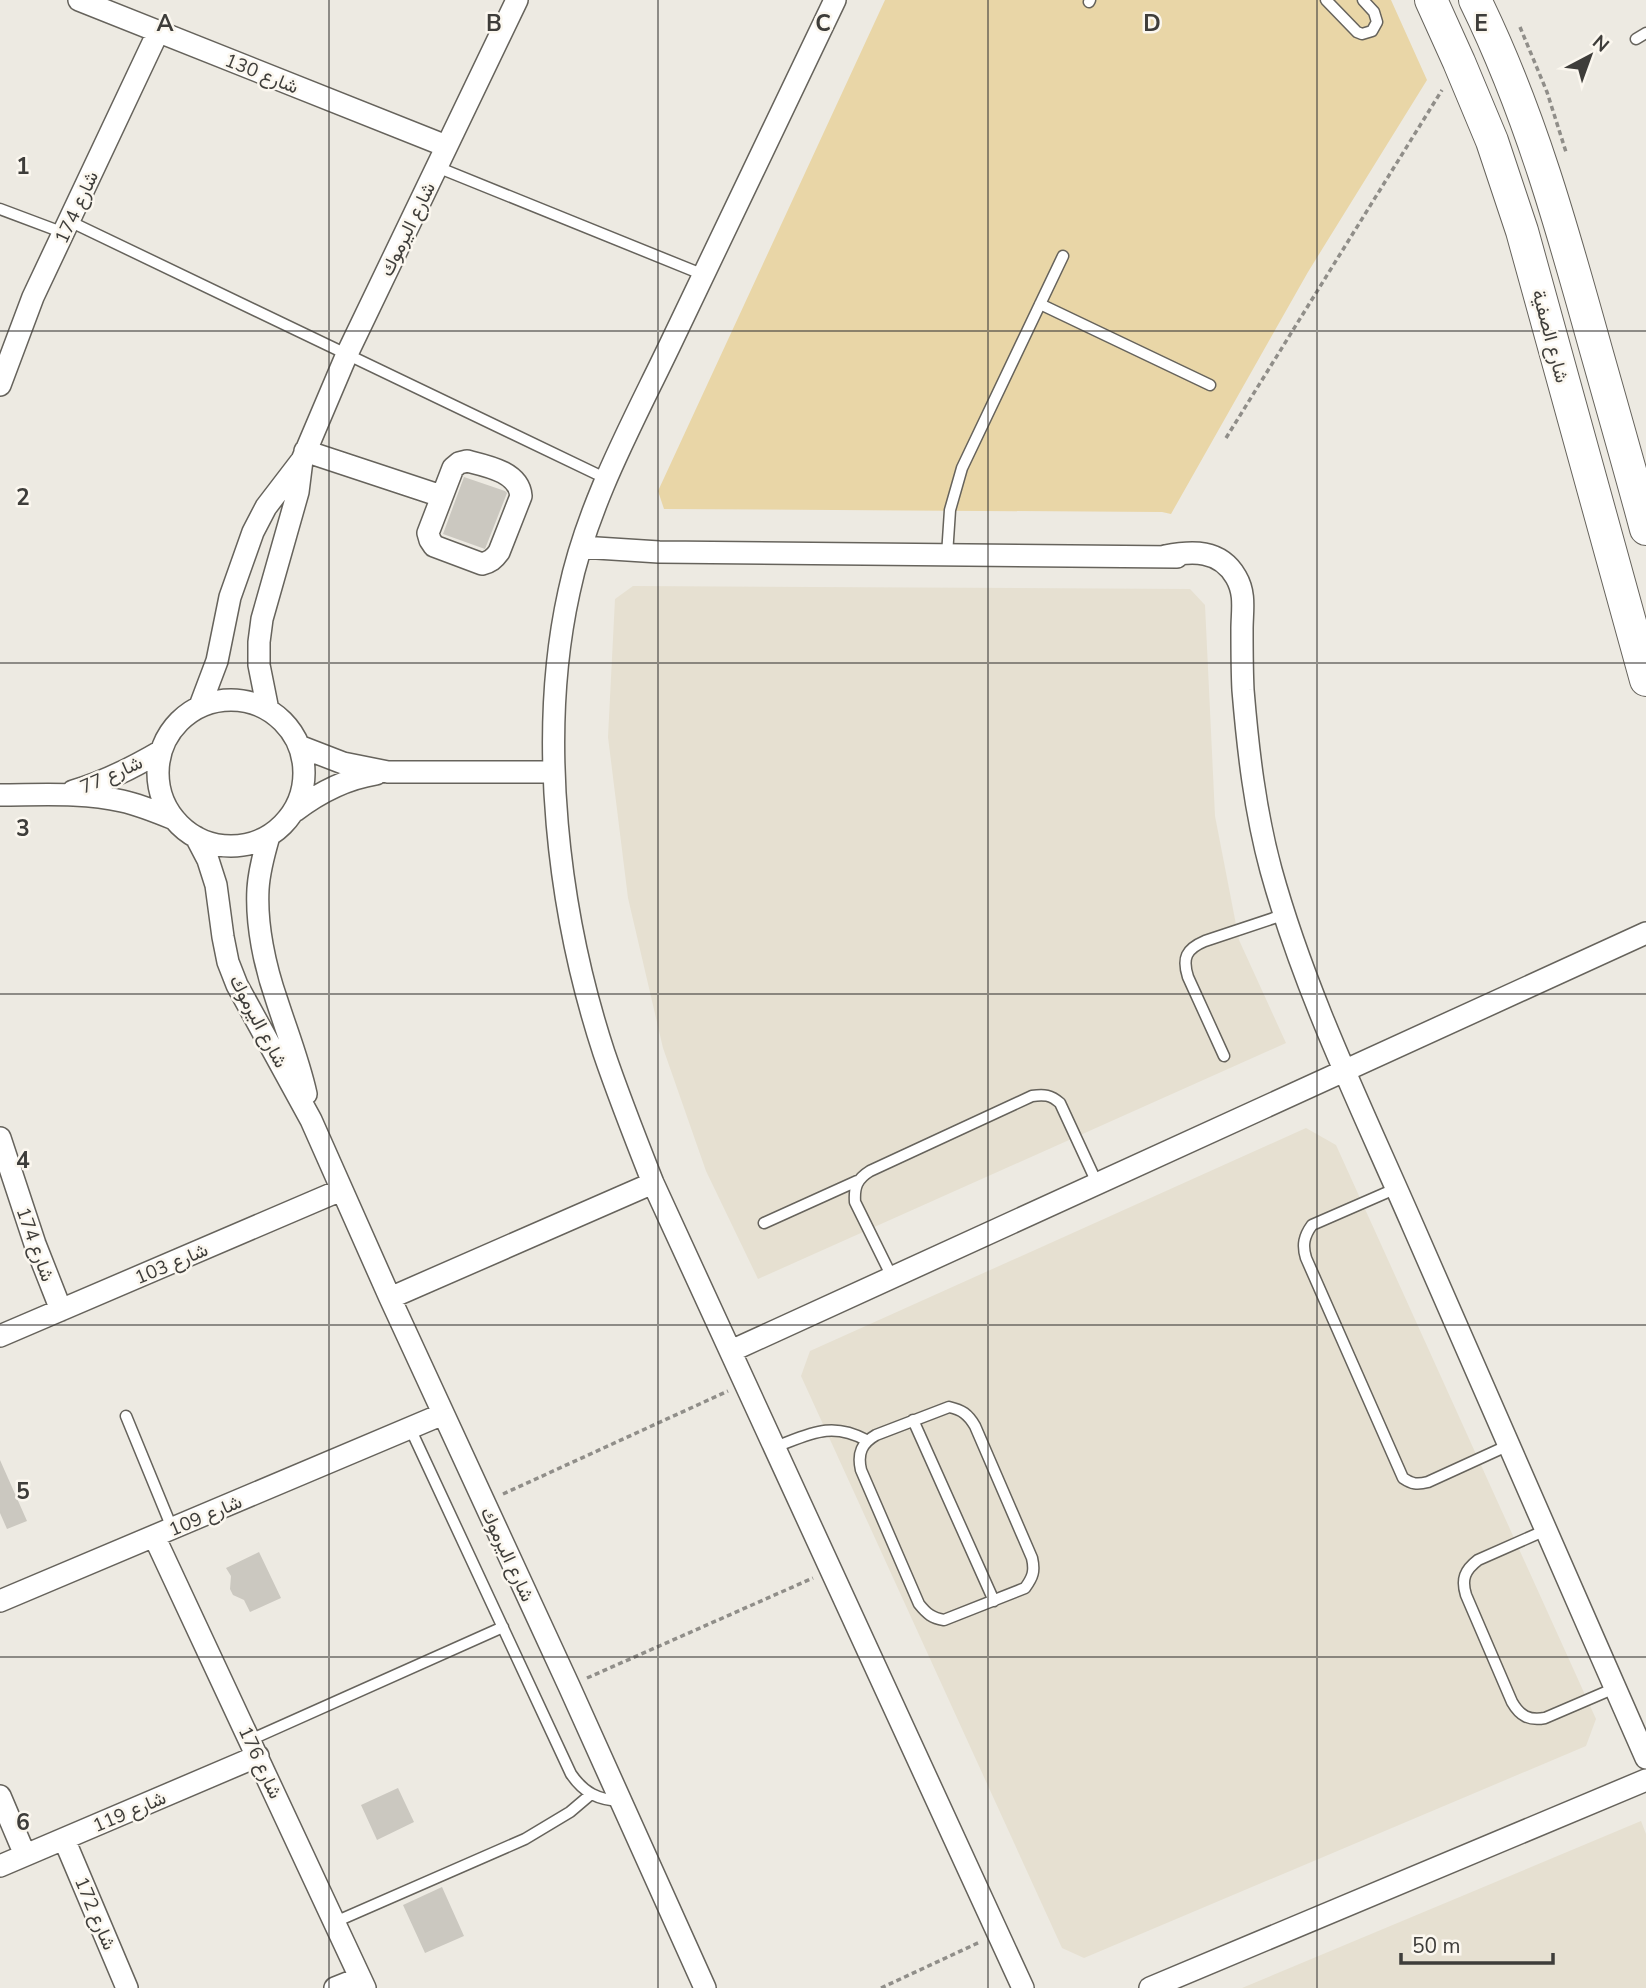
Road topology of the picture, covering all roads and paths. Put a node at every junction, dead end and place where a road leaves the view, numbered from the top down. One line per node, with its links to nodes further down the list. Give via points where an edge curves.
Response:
1 (79, 0): 8 (street, شارع 130)
2 (517, 0): 10 (street, شارع اليرموك)
3 (835, 0): 15 (street)
4 (1326, 0): 5 (lane, via 1362,34 1372,31 1377,22)
5 (1363, 0)
6 (1431, 0): 9 (main road, شارع الصفية)
7 (1475, 0): 24 (main road, شارع الصفية, via 1508,73 1553,199)
8 (158, 32): 10 (street, شارع 130); 13 (street, شارع 174)
9 (1459, 62): 20 (path); 27 (main road, شارع الصفية, via 1522,231)
10 (446, 146): 11 (street, شارع اليرموك)
11 (437, 167): 15 (lane); 17 (street, شارع اليرموك)
12 (0, 209): 13 (lane)
13 (67, 227): 17 (lane); 18 (street, شارع 174, via 33,297)
14 (1063, 256): 16 (lane)
15 (704, 275): 22 (street)
16 (1040, 304): 19 (lane); 26 (lane, via 962,468 950,510)
17 (347, 354): 21 (street, شارع اليرموك); 22 (lane)
18 (0, 385)
19 (1210, 385)
20 (1226, 438)
21 (303, 455): 23 (street); 28 (street, شارع اليرموك, via 253,532); 29 (street, شارع اليرموك, via 296,499 262,619 259,665)
22 (607, 479): 25 (street)
23 (441, 496): 23 (street, via 453,468 467,461 517,482 521,496 495,558 482,564 434,547 428,533)
24 (1646, 529)
25 (581, 547): 26 (street); 33 (street, via 555,682)
26 (947, 555): 40 (street, via 1165,556 1196,552 1209,554 1230,568 1244,603 1247,743)
27 (1646, 680)
28 (200, 706): 29 (street, via 235,699); 31 (street, via 183,717)
29 (268, 710): 30 (street, via 292,732)
30 (299, 746): 32 (street, via 343,763); 36 (street, via 304,780)
31 (161, 751): 35 (street, شارع 77, via 98,784); 37 (street, via 159,787)
32 (388, 772): 33 (street); 36 (street, via 337,784)
33 (554, 772): 47 (street, via 569,912 584,982 626,1116)
34 (0, 795): 35 (street, شارع 77)
35 (61, 795): 37 (street, شارع 77, via 120,800)
36 (293, 812): 38 (street)
37 (174, 819): 39 (street)
38 (269, 836): 39 (street, via 225,846); 44 (street, شارع اليرموك, via 261,862 259,920)
39 (196, 837): 44 (street, شارع اليرموك, via 216,885 228,962 237,985)
40 (1283, 915): 42 (lane, via 1205,941 1187,954 1184,966); 43 (street)
41 (1646, 933): 43 (street)
42 (1224, 1056)
43 (1345, 1072): 48 (street); 49 (street)
44 (311, 1120): 50 (street, شارع اليرموك)
45 (0, 1138): 54 (street, شارع 174)
46 (857, 1181): 48 (lane, via 870,1171 1042,1094 1060,1103); 51 (lane); 52 (lane, via 855,1202)
47 (653, 1182): 53 (street); 56 (street)
48 (1097, 1183): 52 (street)
49 (1397, 1188): 63 (street); 63 (lane, via 1312,1225 1304,1240 1306,1258 1404,1478 1419,1485)
50 (341, 1190): 53 (street, شارع اليرموك); 54 (street, شارع 103)
51 (764, 1223)
52 (892, 1277): 56 (street)
53 (390, 1298): 58 (street, شارع اليرموك)
54 (61, 1310): 55 (street, شارع 103)
55 (0, 1336)
56 (731, 1351): 57 (street)
57 (746, 1383): 64 (street); 65 (path)
58 (443, 1414): 61 (street, شارع 109); 65 (street, شارع اليرموك)
59 (126, 1416): 67 (lane)
60 (913, 1420): 62 (lane); 70 (lane); 70 (lane, via 949,1407 969,1416 975,1426 1035,1568 1025,1588)
61 (410, 1428): 67 (street, شارع 109); 71 (lane)
62 (866, 1440): 64 (lane, via 830,1430); 70 (lane, via 858,1460 861,1470 926,1613 944,1620)
63 (1508, 1445): 66 (street)
64 (775, 1447): 68 (street)
65 (484, 1503): 72 (street, شارع اليرموك)
66 (1546, 1530): 73 (street); 73 (lane, via 1478,1560 1464,1575 1466,1595 1507,1690 1517,1710 1534,1720)
67 (163, 1532): 69 (street, شارع 109); 74 (street, شارع 176)
68 (831, 1570): 72 (path); 84 (street)
69 (0, 1601)
70 (993, 1601)
71 (503, 1627): 74 (lane); 77 (lane, via 571,1774)
72 (569, 1686): 79 (street, شارع اليرموك)
73 (1615, 1688): 75 (street)
74 (254, 1748): 80 (street, شارع 119); 83 (street, شارع 176)
75 (1646, 1758)
76 (1646, 1780): 91 (street)
77 (590, 1795): 79 (lane); 83 (lane, via 526,1839)
78 (0, 1796): 81 (street)
79 (621, 1801): 88 (street, شارع اليرموك)
80 (64, 1839): 81 (street, شارع 119); 86 (street, شارع 172)
81 (25, 1855): 82 (street, شارع 119)
82 (0, 1866)
83 (335, 1922): 85 (street, شارع 176)
84 (998, 1934): 89 (path); 90 (street)
85 (362, 1983): 87 (street)
86 (127, 1988)
87 (335, 1988)
88 (705, 1988)
89 (881, 1988)
90 (1023, 1988)
91 (1150, 1988)

